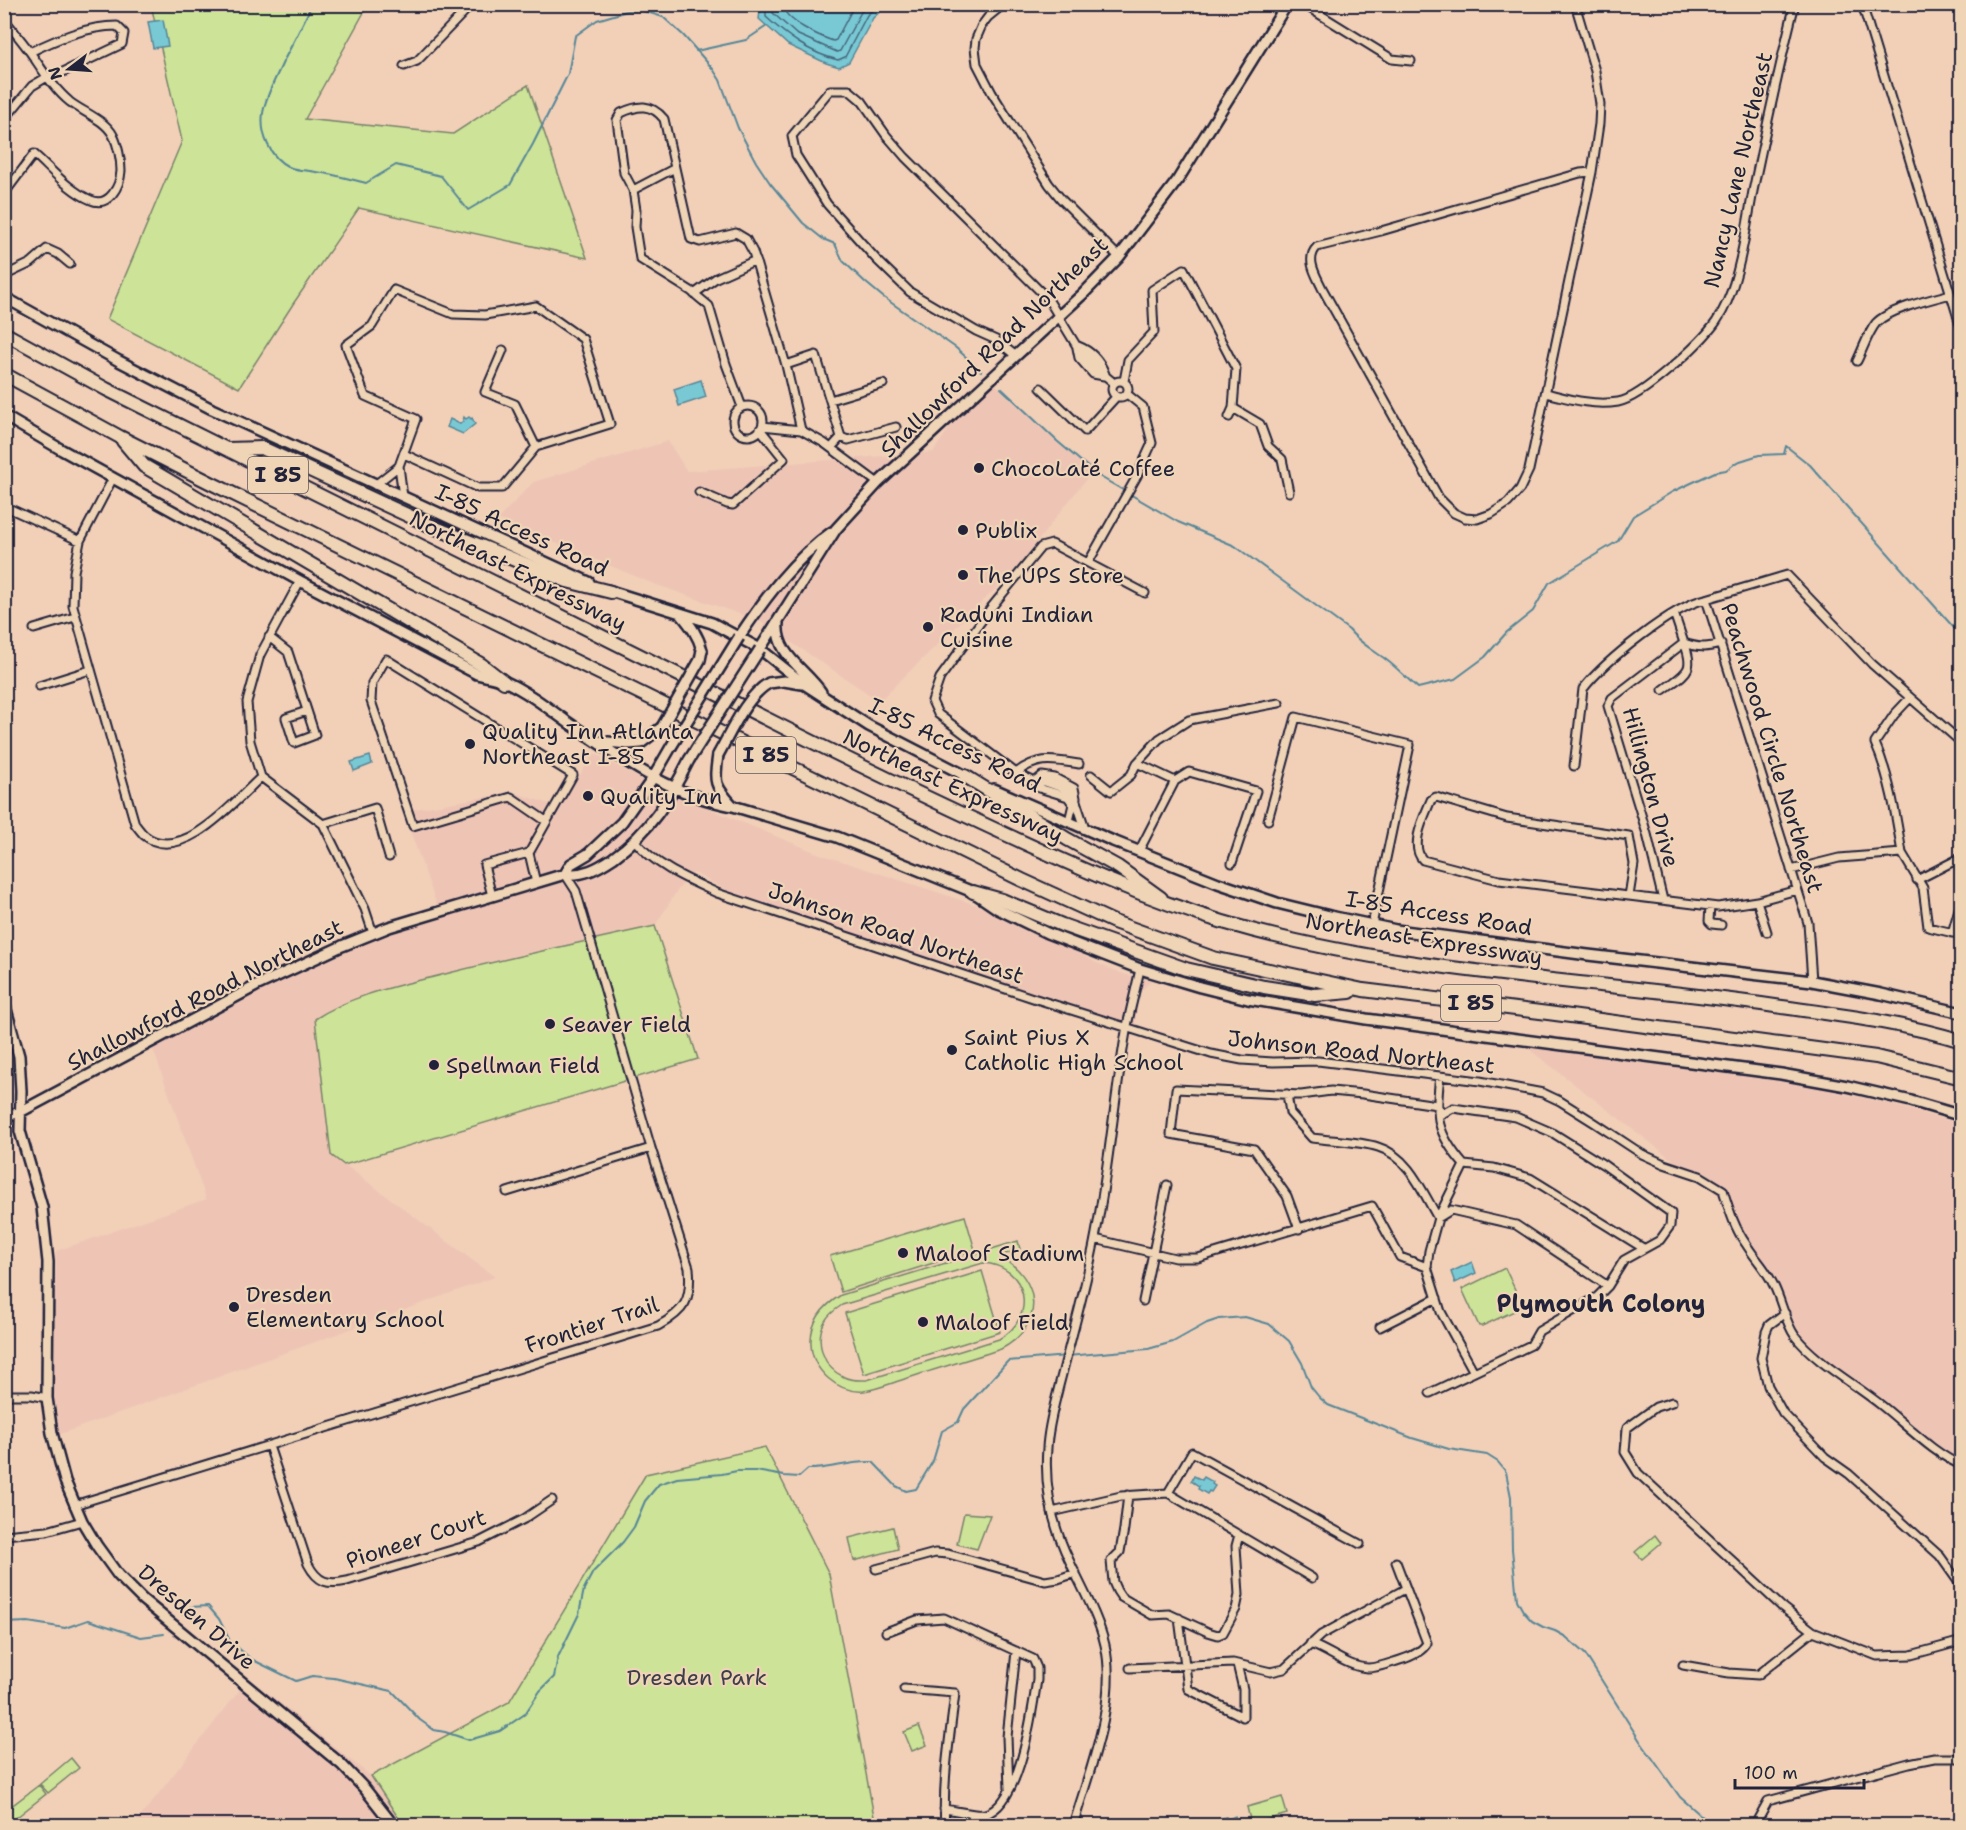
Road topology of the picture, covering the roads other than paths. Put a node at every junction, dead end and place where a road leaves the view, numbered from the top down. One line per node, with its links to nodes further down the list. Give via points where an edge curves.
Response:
1 (472, 4): 11 (street, via 417,61)
2 (1005, 4): 18 (street, via 982,25 976,39 977,64 1049,184)
3 (1287, 4): 18 (main road, Shallowford Road Northeast, via 1177,181)
4 (1303, 4): 10 (street, via 1392,59)
5 (1575, 4): 15 (street, via 1595,71 1600,104)
6 (1795, 4): 37 (street, Nancy Lane Northeast, via 1736,274 1716,322 1675,363 1628,399 1602,404)
7 (1862, 4): 23 (street)
8 (4, 20): 9 (street)
9 (30, 52): 12 (street); 12 (street, via 55,40 105,26 117,26 124,33 122,44)
10 (1411, 61)
11 (404, 66)
12 (47, 77): 13 (street, via 32,86 9,114); 17 (street, via 69,101 112,134 121,170 117,189 108,199 89,200 34,154)
13 (4, 110)
14 (675, 168): 16 (street); 16 (street, via 664,119 658,112 644,105 621,113 617,120 624,173); 19 (street, via 691,239 700,242 736,233 746,239)
15 (1592, 172): 37 (street); 37 (street, via 1317,247 1310,259 1322,288 1439,498 1454,513 1478,519 1508,503 1520,489 1529,470)
16 (633, 189): 22 (street, via 640,259)
17 (4, 194)
18 (1119, 257): 25 (main road, Shallowford Road Northeast)
19 (756, 260): 22 (street, via 716,278); 31 (street)
20 (70, 264): 21 (street, via 47,249 21,268 10,273)
21 (4, 269)
22 (694, 294): 41 (street, via 709,306)
23 (1951, 294): 26 (street); 30 (street, via 1882,318 1874,325)
24 (4, 297): 57 (main road, I-85 Access Road, via 212,409)
25 (1058, 316): 29 (main road, Shallowford Road Northeast); 29 (street, via 1048,299 904,157 862,101 849,90 830,90 792,136 796,155 827,204 910,292 996,340); 34 (street, via 1076,345)
26 (1962, 331)
27 (4, 333): 52 (highway, Northeast Expressway / I 85)
28 (503, 350): 50 (street, via 485,392 515,404)
29 (1016, 356): 56 (main road, Shallowford Road Northeast)
30 (1857, 361)
31 (786, 364): 40 (street, via 816,355); 47 (street)
32 (4, 374): 48 (highway, I 85)
33 (1124, 381): 34 (street); 38 (street); 42 (street, via 1128,360 1154,332 1152,290 1184,269 1236,369)
34 (1114, 383): 39 (street)
35 (883, 384): 40 (street)
36 (1041, 388): 39 (street, via 1085,431)
37 (1546, 393)
38 (1127, 394): 39 (street); 64 (street, via 1143,407 1152,443)
39 (1116, 397)
40 (830, 400): 49 (street)
41 (742, 407): 45 (street, via 756,408 762,416); 45 (street, via 733,418 738,432 752,435)
42 (1233, 408): 44 (street); 59 (street, via 1260,424 1268,446 1282,459)
43 (4, 416): 55 (main road)
44 (1229, 417)
45 (761, 427): 47 (street); 58 (street, via 784,459 733,505)
46 (896, 427): 49 (street, via 848,440)
47 (801, 430): 51 (street)
48 (120, 437): 80 (highway, via 144,466 482,665); 135 (highway, I 85, via 1114,922 1213,958)
49 (841, 437): 51 (street)
50 (536, 447): 53 (street, via 502,488 478,488); 53 (street, via 609,424 584,339 536,306 485,315 453,314 394,290 372,326 346,345 365,396 417,419)
51 (831, 448): 56 (street)
52 (228, 449): 66 (highway, via 262,448 431,526 567,581); 124 (highway, Northeast Expressway / I 85, via 888,780 1078,868)
53 (404, 454): 54 (street)
54 (399, 466): 57 (street); 60 (street)
55 (113, 478): 63 (street); 65 (main road)
56 (878, 483): 62 (main road, Shallowford Road Northeast)
57 (375, 485): 60 (main road, I-85 Access Road)
58 (699, 492)
59 (1289, 492)
60 (403, 497): 66 (main road, I-85 Access Road)
61 (4, 506): 63 (street)
62 (836, 529): 72 (main road, Shallowford Road Northeast); 74 (main road, Shallowford Road Northeast, via 795,564)
63 (80, 541): 71 (street, via 72,591)
64 (1088, 563): 67 (street); 93 (street, via 1052,544 1041,547 990,609 936,686 932,701 938,714)
65 (300, 581): 75 (street); 80 (main road, via 477,674)
66 (611, 592): 69 (main road, I-85 Access Road)
67 (1145, 593)
68 (1706, 599): 70 (street); 77 (street, Peachwood Circle Northeast); 85 (street, Peachwood Circle Northeast, via 1787,575)
69 (679, 612): 74 (main road, I-85 Access Road); 88 (main road, bridge, via 699,637 702,650 662,727 641,743)
70 (1674, 613): 76 (street); 92 (street, via 1596,673 1583,689)
71 (75, 617): 73 (street); 79 (street)
72 (778, 623): 78 (main road, Shallowford Road Northeast); 84 (main road, via 785,652)
73 (34, 630)
74 (739, 637): 78 (main road, I-85 Access Road); 97 (main road, Shallowford Road Northeast, bridge)
75 (269, 638): 87 (street, via 288,652); 96 (street, via 247,702 250,741)
76 (1684, 643): 77 (street, via 1695,648); 83 (street, via 1690,664); 122 (street, Hillington Drive, via 1612,698 1608,706)
77 (1721, 644): 114 (street, Peachwood Circle Northeast)
78 (760, 649): 81 (main road, I-85 Access Road); 100 (main road, Shallowford Road Northeast, bridge, via 689,760)
79 (90, 670): 82 (street); 96 (street, via 135,824 145,836 162,843 178,842 199,833)
80 (504, 682): 88 (main road)
81 (804, 684): 84 (main road, I-85 Access Road); 101 (main road, bridge, via 784,681 760,688 717,755 714,778)
82 (39, 686)
83 (1663, 690)
84 (824, 696): 95 (main road, I-85 Access Road, via 869,726)
85 (1910, 698): 89 (street, Peachwood Circle Northeast); 110 (street, via 1875,743 1892,796)
86 (1279, 703): 90 (street, via 1189,720 1160,739)
87 (307, 711): 87 (street, via 315,735 294,742 286,718)
88 (595, 741): 97 (main road)
89 (1962, 743)
90 (1137, 763): 94 (street, via 1131,775 1111,790); 98 (street)
91 (1079, 764): 93 (street, via 1046,759)
92 (1574, 766)
93 (1016, 772): 99 (street, via 1035,782)
94 (1091, 775)
95 (964, 776): 102 (main road, I-85 Access Road); 124 (highway, via 1118,867)
96 (261, 777): 105 (street)
97 (653, 778): 100 (main road); 115 (main road, Shallowford Road Northeast, via 622,822 588,854 571,864)
98 (1175, 781): 108 (street); 113 (street, via 1189,772 1256,790)
99 (1054, 785): 102 (street, via 1073,804); 106 (street, via 1068,790 1076,801)
100 (675, 789): 101 (main road); 107 (main road, Shallowford Road Northeast)
101 (733, 806): 119 (main road, via 837,837)
102 (1069, 820): 106 (main road, I-85 Access Road)
103 (1268, 820): 127 (street, via 1296,717 1410,746)
104 (546, 821): 104 (street, via 573,775 386,659 372,683 371,701 413,826 511,797); 109 (street)
105 (323, 824): 111 (street, via 375,808); 130 (street)
106 (1085, 828): 108 (main road, I-85 Access Road)
107 (635, 841): 115 (main road, Shallowford Road Northeast, via 596,869); 138 (street, Johnson Road Northeast, via 672,872 717,893)
108 (1139, 851): 127 (main road, I-85 Access Road, via 1277,903)
109 (529, 853): 117 (street); 120 (street, via 484,865)
110 (1902, 853): 114 (street, via 1839,858); 116 (street)
111 (389, 857)
112 (1962, 857): 116 (street)
113 (1233, 863)
114 (1791, 870): 118 (street, Peachwood Circle Northeast)
115 (566, 874): 117 (main road, Shallowford Road Northeast); 147 (street, Frontier Trail, via 576,891)
116 (1917, 880): 131 (street, via 1923,888 1928,927)
117 (536, 883): 120 (main road, Shallowford Road Northeast)
118 (1797, 891): 123 (street); 134 (street, Peachwood Circle Northeast, via 1808,923)
119 (973, 892): 133 (main road, via 1047,933); 135 (highway, via 1186,969 1315,995)
120 (492, 896): 130 (main road, Shallowford Road Northeast)
121 (1629, 896): 121 (street, via 1499,880 1423,860 1418,855 1417,842 1431,800 1436,797 1507,818 1629,836 1634,864); 122 (street)
122 (1663, 900): 125 (street)
123 (1757, 901): 125 (street); 129 (street)
124 (1168, 904): 139 (highway, Northeast Expressway / I 85, via 1257,931 1375,957 1877,1020)
125 (1710, 906): 128 (street, via 1709,921)
126 (1962, 910): 131 (street, via 1959,909)
127 (1372, 925): 134 (main road, I-85 Access Road)
128 (1721, 925)
129 (1767, 932)
130 (373, 933): 144 (main road, Shallowford Road Northeast, via 256,986)
131 (1952, 933): 132 (street)
132 (1962, 935)
133 (1140, 969): 138 (street); 145 (main road, via 1229,994 1299,1008 1781,1074 1911,1101)
134 (1812, 981): 137 (main road, I-85 Access Road)
135 (1363, 990): 141 (highway, I 85, via 1876,1057)
136 (4, 1002): 144 (main road, Dresden Drive, via 19,1056)
137 (1962, 1013)
138 (1127, 1028): 140 (street, Johnson Road Northeast, via 1242,1060 1317,1061); 153 (street)
139 (1962, 1041)
140 (1440, 1076): 143 (street); 160 (street, Johnson Road Northeast, via 1544,1093 1642,1154 1713,1183 1723,1190 1735,1226 1767,1271)
141 (1962, 1078)
142 (1287, 1094): 143 (street, via 1331,1091); 151 (street, via 1290,1113 1312,1138 1380,1147 1400,1159); 152 (street, via 1176,1089 1171,1134 1254,1149 1287,1196)
143 (1437, 1106): 148 (street, via 1439,1124 1449,1148); 154 (street, via 1442,1114 1453,1108 1515,1117 1553,1133 1605,1165 1671,1213 1671,1226 1660,1240)
144 (20, 1112): 146 (main road, Shallowford Road Northeast); 165 (main road, Dresden Drive, via 20,1131 42,1207 48,1262)
145 (1962, 1116)
146 (4, 1118)
147 (651, 1148): 150 (street); 167 (street, Frontier Trail, via 689,1268 689,1295 675,1317 658,1326)
148 (1464, 1165): 151 (street); 154 (street, via 1530,1178)
149 (1167, 1185): 155 (street)
150 (507, 1192)
151 (1438, 1218): 156 (street); 157 (street, via 1451,1210 1516,1225)
152 (1299, 1228): 155 (street, via 1198,1258); 156 (street, via 1372,1206 1400,1257)
153 (1095, 1239): 155 (street); 173 (street, via 1047,1447)
154 (1643, 1248): 157 (street, via 1624,1260)
155 (1153, 1253): 159 (street)
156 (1427, 1267): 158 (street)
157 (1608, 1286): 162 (street, via 1597,1298 1539,1331 1531,1345)
158 (1437, 1298): 161 (street); 162 (street)
159 (1143, 1301)
160 (1785, 1314): 168 (street, Johnson Road Northeast, via 1794,1335 1805,1347 1953,1462); 182 (street, via 1769,1325 1761,1358 1768,1386 1783,1413 1825,1457 1940,1556)
161 (1380, 1327)
162 (1474, 1372): 163 (street)
163 (1430, 1393)
164 (4, 1395): 165 (street)
165 (47, 1398): 172 (main road, Dresden Drive, via 58,1460)
166 (1672, 1402): 185 (street, via 1656,1407 1627,1428 1625,1452 1638,1473)
167 (269, 1446): 171 (street, Pioneer Court, via 308,1564 314,1575 334,1584 479,1542); 172 (street, Frontier Trail)
168 (1961, 1464)
169 (1168, 1493): 170 (street); 176 (street); 177 (street, via 1192,1452)
170 (1128, 1495): 173 (street); 184 (street, via 1120,1552 1111,1561 1117,1591 1152,1615)
171 (552, 1500)
172 (74, 1505): 174 (main road, Dresden Drive)
173 (1052, 1512): 180 (street)
174 (82, 1521): 175 (street, via 47,1531); 198 (main road, Dresden Drive, via 118,1575 143,1600 341,1764)
175 (4, 1535)
176 (1239, 1535): 181 (street); 184 (street, via 1239,1594 1223,1633 1208,1632)
177 (1360, 1544)
178 (1395, 1562): 183 (street)
179 (876, 1569): 180 (street, via 935,1554 959,1556 1045,1581)
180 (1076, 1573): 202 (street, via 1105,1645 1108,1678 1102,1725)
181 (1312, 1578)
182 (1962, 1587)
183 (1405, 1589): 188 (street); 188 (street, via 1427,1642 1425,1648 1409,1658 1368,1668)
184 (1179, 1618): 192 (street)
185 (1813, 1631): 187 (street, via 1877,1656 1911,1655); 191 (street, via 1758,1674)
186 (886, 1632): 189 (street, via 917,1620 944,1618)
187 (1962, 1641)
188 (1310, 1644): 190 (street, via 1276,1672)
189 (1016, 1651): 196 (street, via 1007,1737); 196 (street, via 1033,1659 1037,1680 1023,1759)
190 (1237, 1664): 192 (street); 192 (street, via 1243,1689 1243,1717 1188,1689)
191 (1683, 1665)
192 (1184, 1666): 193 (street)
193 (1131, 1668)
194 (904, 1689): 197 (street, via 956,1693)
195 (1962, 1758): 203 (street, via 1909,1763 1768,1801)
196 (1009, 1791): 197 (street, via 995,1808 984,1814)
197 (944, 1809): 201 (street)
198 (393, 1826)
199 (642, 1826): 200 (street)
200 (657, 1826)
201 (945, 1826)
202 (1073, 1826)
203 (1758, 1826)

